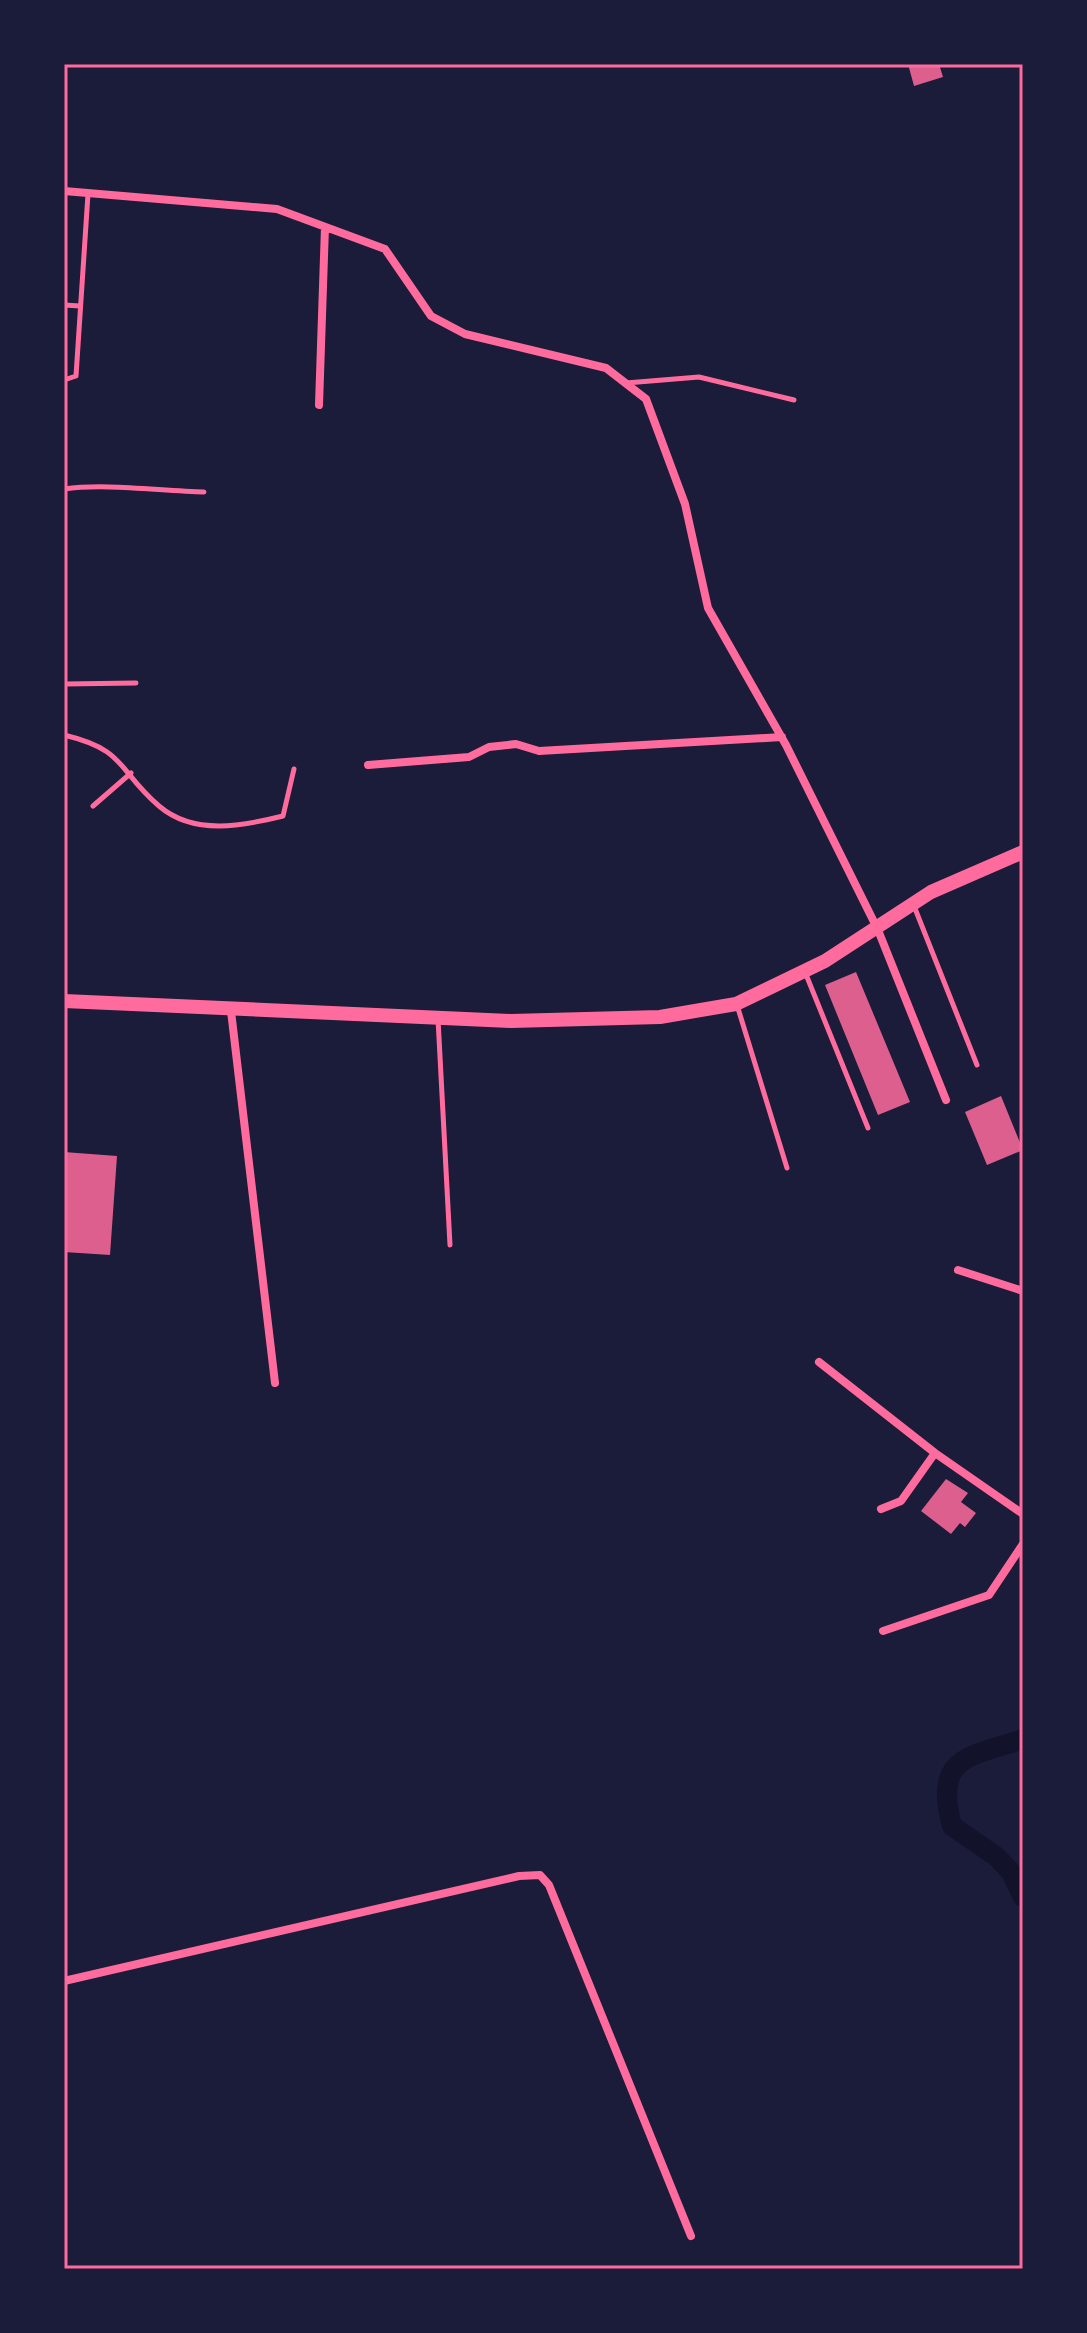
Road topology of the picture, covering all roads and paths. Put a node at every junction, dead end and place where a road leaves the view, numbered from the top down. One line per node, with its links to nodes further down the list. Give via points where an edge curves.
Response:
1 (64, 191): 2 (street)
2 (88, 192): 3 (street, via 277,209); 5 (lane)
3 (325, 227): 7 (street, via 385,249 431,316 465,334 606,368); 9 (street)
4 (64, 305): 5 (lane)
5 (80, 306): 6 (lane, via 76,376)
6 (64, 380)
7 (625, 383): 8 (lane, via 699,377); 15 (street, via 646,399 676,477 708,608)
8 (794, 400)
9 (319, 405)
10 (64, 489): 11 (lane, via 91,485)
11 (204, 492)
12 (136, 683): 13 (lane)
13 (64, 684)
14 (64, 735): 18 (lane, via 102,746)
15 (782, 737): 16 (street, via 539,751 516,744 489,747 469,757); 22 (street)
16 (368, 765)
17 (294, 769): 18 (lane, via 283,816 238,827 198,825 160,808)
18 (131, 773): 19 (lane)
19 (93, 806)
20 (1023, 852): 21 (street)
21 (913, 905): 22 (street); 28 (lane)
22 (878, 930): 23 (street); 29 (street)
23 (805, 971): 25 (street); 30 (lane)
24 (64, 1001): 26 (street)
25 (736, 1004): 27 (street, via 660,1017); 31 (lane)
26 (231, 1011): 27 (street); 36 (street)
27 (438, 1018): 32 (lane)
28 (977, 1065)
29 (946, 1100)
30 (868, 1128)
31 (787, 1168)
32 (450, 1245)
33 (958, 1270): 34 (street)
34 (1023, 1291)
35 (819, 1362): 37 (street)
36 (275, 1383)
37 (935, 1453): 38 (street, via 901,1501); 39 (street)
38 (881, 1509)
39 (1023, 1514)
40 (1023, 1544): 41 (street, via 989,1595)
41 (883, 1631)
42 (64, 1981): 43 (street, via 540,1875 549,1885)
43 (691, 2236)

